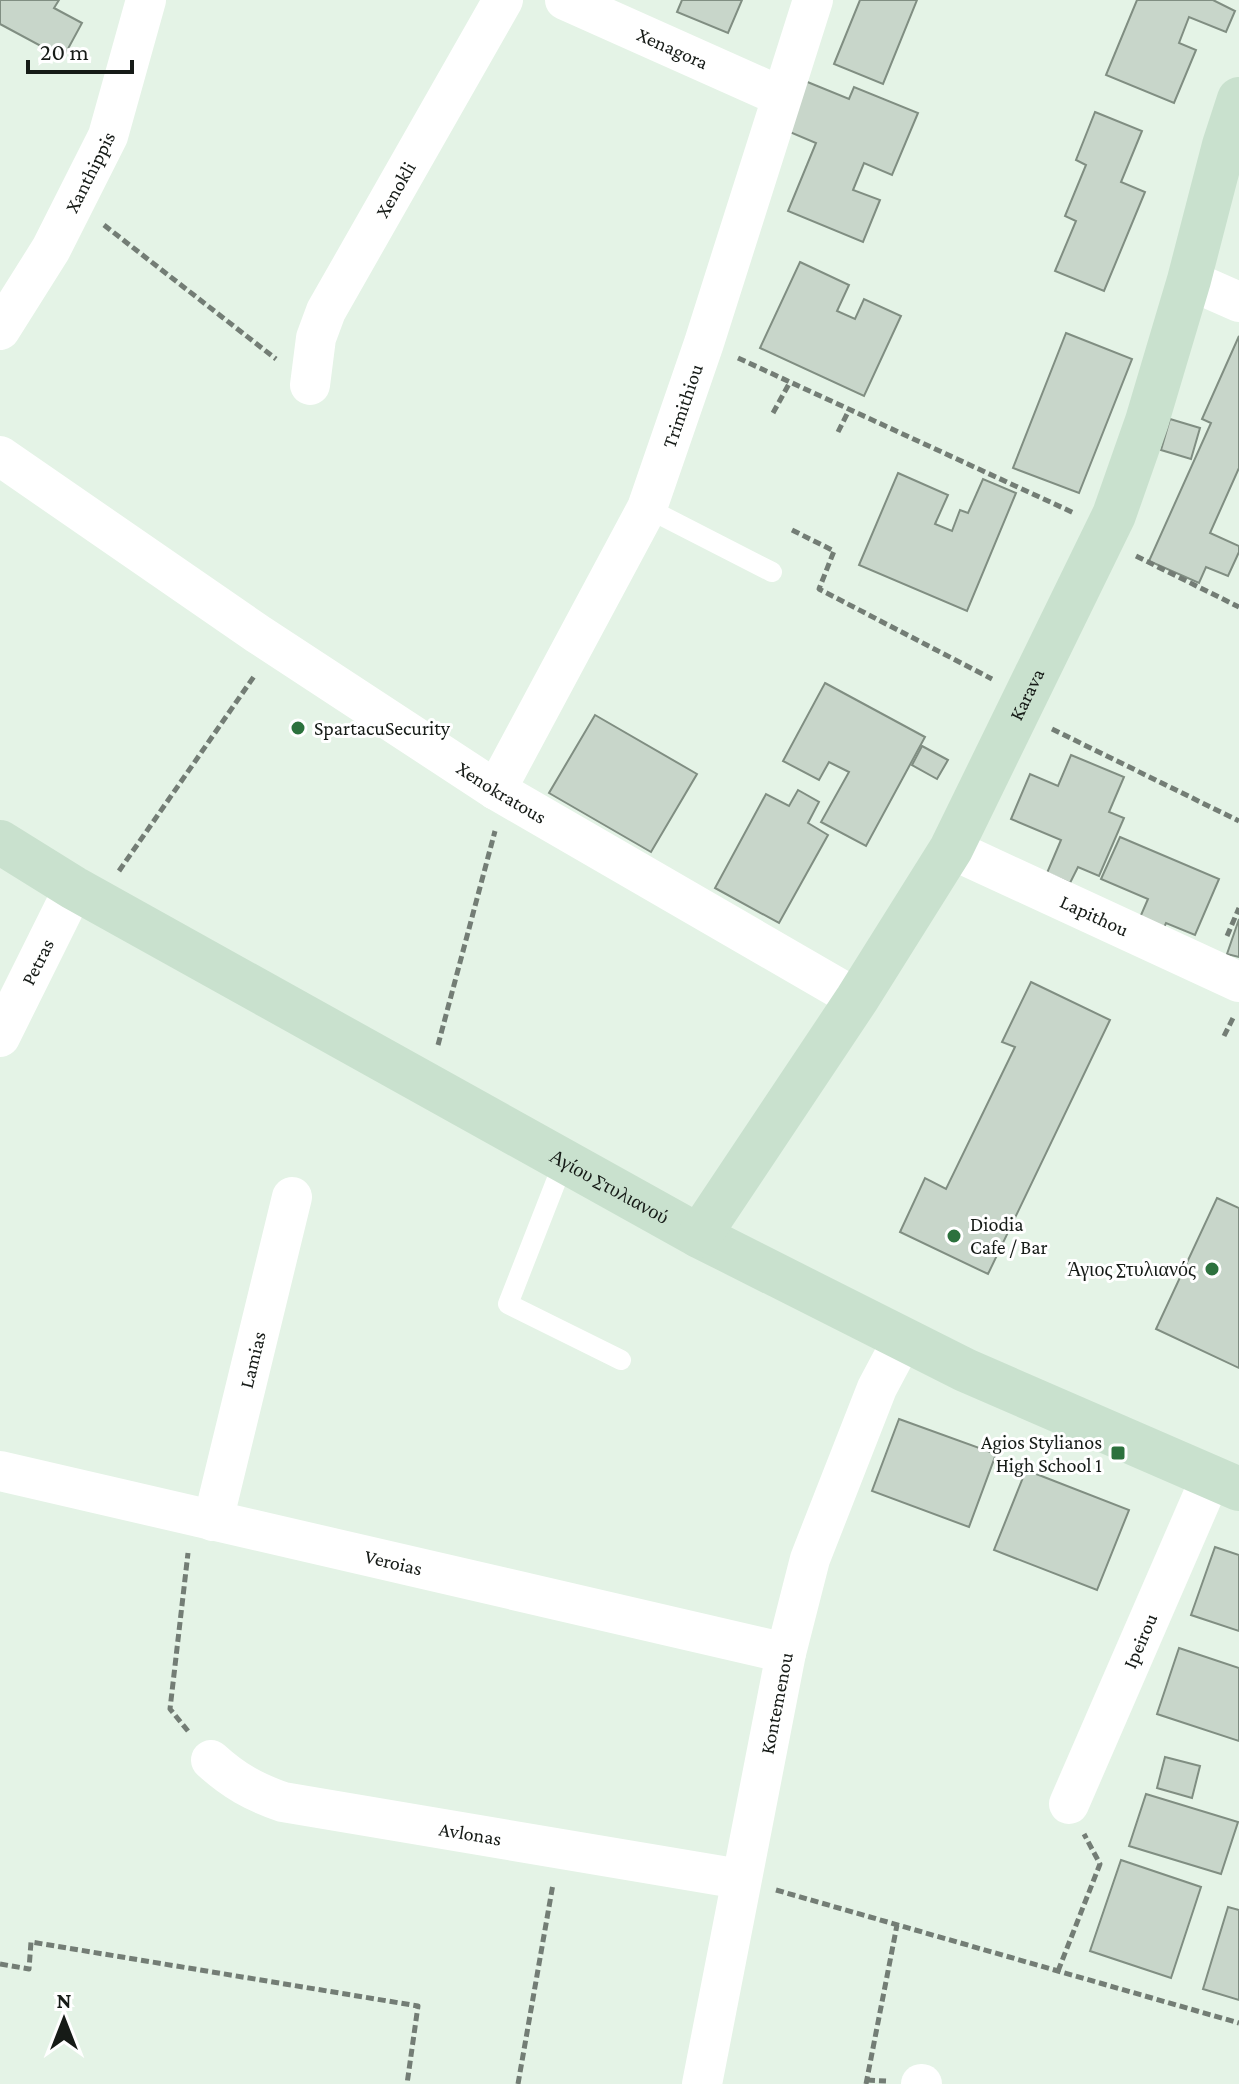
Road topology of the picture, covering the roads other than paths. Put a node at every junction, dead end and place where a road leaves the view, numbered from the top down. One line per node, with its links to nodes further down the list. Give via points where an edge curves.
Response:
1 (146, 0): 9 (street, Xanthippis, via 108,136 51,249)
2 (503, 0): 10 (street, Xenokli, via 326,311 316,338)
3 (565, 0): 5 (street, Xenagora)
4 (813, 0): 5 (street, Trimithiou)
5 (780, 96): 12 (street, Trimithiou)
6 (1239, 99): 7 (street, Karava)
7 (1189, 280): 8 (street); 16 (street, Karava, via 1147,421 1105,534)
8 (1239, 302)
9 (0, 330)
10 (310, 385)
11 (0, 456): 14 (street, Xenokratous)
12 (647, 508): 13 (lane); 14 (street, Trimithiou)
13 (772, 572)
14 (500, 792): 19 (street, Xenokratous)
15 (0, 842): 17 (street, Αγίου Στυλιανού)
16 (951, 849): 18 (street, Lapithou); 19 (street, Karava)
17 (86, 895): 20 (street, Petras); 21 (street, Αγίου Στυλιανού)
18 (1239, 982)
19 (857, 999): 23 (street, Karava)
20 (0, 1037)
21 (564, 1161): 23 (street, Αγίου Στυλιανού); 25 (lane, via 508,1304)
22 (292, 1197): 28 (street, Lamias)
23 (699, 1236): 24 (street, Αγίου Στυλιανού)
24 (903, 1339): 27 (street, Αγίου Στυλιανού); 29 (street, Kontemenou, via 877,1388 810,1559)
25 (621, 1360)
26 (0, 1471): 28 (street, Veroias)
27 (1225, 1483): 31 (street, Ipeirou)
28 (202, 1519): 29 (street, Veroias)
29 (786, 1653): 32 (street, Kontemenou)
30 (211, 1760): 32 (street, Avlonas, via 241,1785 283,1802)
31 (1069, 1804)
32 (740, 1879): 33 (street, Kontemenou)
33 (702, 2084)

